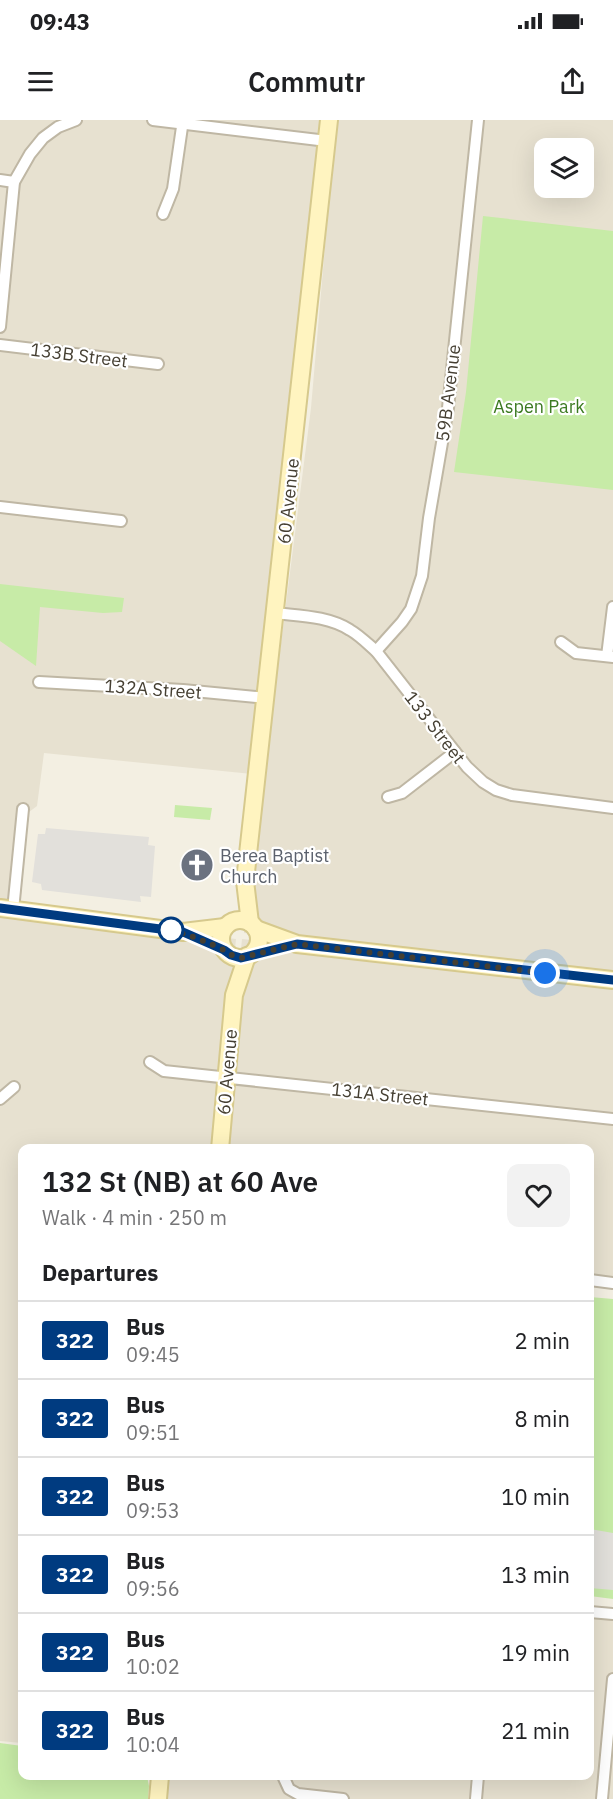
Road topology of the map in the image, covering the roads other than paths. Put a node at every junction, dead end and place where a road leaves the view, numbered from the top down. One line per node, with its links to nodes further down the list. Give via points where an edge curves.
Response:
1 (76, 120): 8 (street, via 43,138)
2 (153, 120): 5 (street)
3 (329, 120): 6 (street, 60 Avenue)
4 (478, 120): 18 (street, 59B Avenue, via 448,408 422,576 411,609)
5 (183, 121): 6 (street); 9 (street, via 173,189)
6 (327, 141): 16 (street, 60 Avenue)
7 (0, 180): 8 (street)
8 (14, 182): 10 (street)
9 (163, 214)
10 (0, 327)
11 (0, 345): 12 (street, 133B Street)
12 (158, 364)
13 (0, 507): 14 (street)
14 (121, 521)
15 (613, 607): 19 (street)
16 (275, 613): 18 (street, 133 Street, via 341,625); 21 (street, 60 Avenue)
17 (561, 642): 19 (street, via 576,653)
18 (376, 651): 22 (street, 133 Street)
19 (610, 657)
20 (39, 682): 21 (street, 132A Street)
21 (266, 698): 26 (street, 60 Avenue)
22 (454, 752): 23 (street, via 402,793); 24 (street, 133 Street, via 473,775 503,793)
23 (388, 796)
24 (613, 808)
25 (24, 809): 27 (street)
26 (245, 881): 28 (street, 60 Avenue); 29 (street, 60 Avenue)
27 (7, 909): 30 (street)
28 (227, 925): 29 (street, via 239,920); 30 (street); 32 (street, via 221,938)
29 (253, 926): 31 (street); 33 (street, via 259,940)
30 (183, 932): 32 (street)
31 (297, 944): 33 (street); 34 (street)
32 (225, 951): 33 (street, via 236,957); 35 (street, 60 Avenue)
33 (249, 955): 35 (street, 60 Avenue)
34 (613, 980)
35 (234, 995): 37 (street, 60 Avenue)
36 (150, 1062): 37 (street, 131A Street, via 164,1071)
37 (226, 1078): 40 (street, 131A Street); 41 (street, 60 Avenue)
38 (14, 1087): 39 (street)
39 (0, 1098)
40 (613, 1119)
41 (220, 1144)
42 (594, 1281): 43 (street)
43 (613, 1283)
44 (594, 1612): 45 (street)
45 (613, 1614)
46 (613, 1679): 53 (street)
47 (160, 1780): 50 (street)
48 (285, 1780): 51 (street, via 289,1789 298,1794)
49 (478, 1780): 52 (street)
50 (158, 1799)
51 (343, 1799)
52 (476, 1799)
53 (602, 1799)

